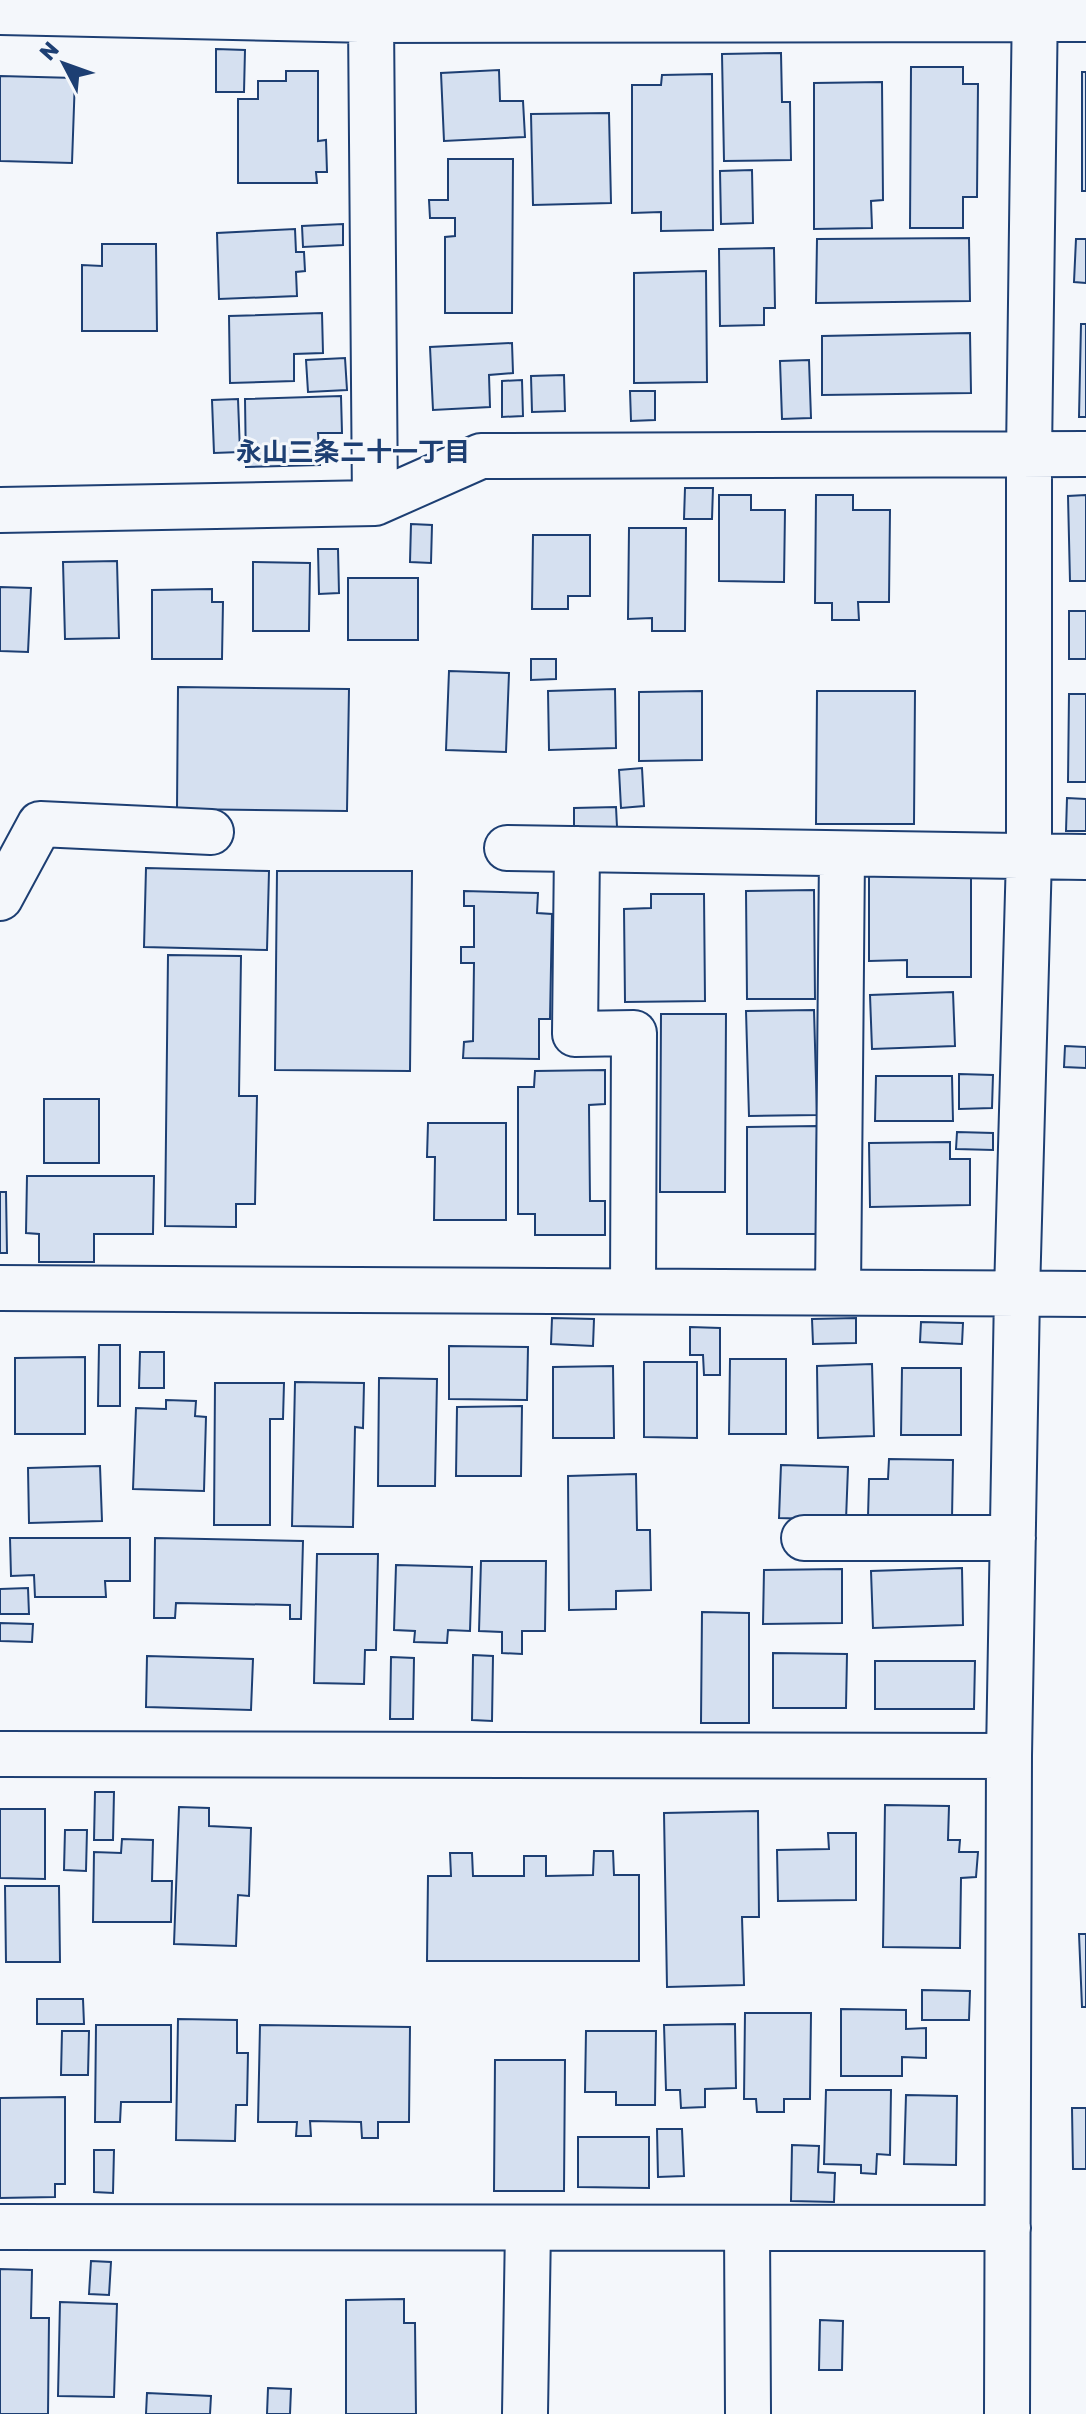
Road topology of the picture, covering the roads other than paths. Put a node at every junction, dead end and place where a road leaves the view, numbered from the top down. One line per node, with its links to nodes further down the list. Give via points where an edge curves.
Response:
1 (1035, 10): 3 (street); 4 (street); 5 (street)
2 (0, 12): 4 (street)
3 (1086, 19)
4 (371, 20): 7 (street)
5 (1029, 454): 6 (street); 7 (street, via 481,456); 13 (street)
6 (1086, 454)
7 (375, 503): 8 (street)
8 (0, 510)
9 (211, 832): 15 (street, via 40,824)
10 (507, 848): 11 (street)
11 (577, 849): 12 (street); 17 (street, via 575,1034 634,1033)
12 (842, 854): 13 (street); 18 (street)
13 (1029, 856): 14 (street); 19 (street)
14 (1086, 857)
15 (0, 898)
16 (0, 1288): 17 (street)
17 (633, 1291): 18 (street)
18 (838, 1292): 19 (street)
19 (1017, 1293): 20 (street); 22 (street)
20 (1086, 1294)
21 (804, 1538): 22 (street)
22 (1013, 1538): 24 (street)
23 (0, 1754): 24 (street)
24 (1009, 1756): 28 (street)
25 (0, 2227): 26 (street)
26 (528, 2228): 27 (street); 29 (street)
27 (747, 2228): 28 (street); 30 (street)
28 (1008, 2228): 31 (street)
29 (525, 2414)
30 (748, 2414)
31 (1007, 2414)

